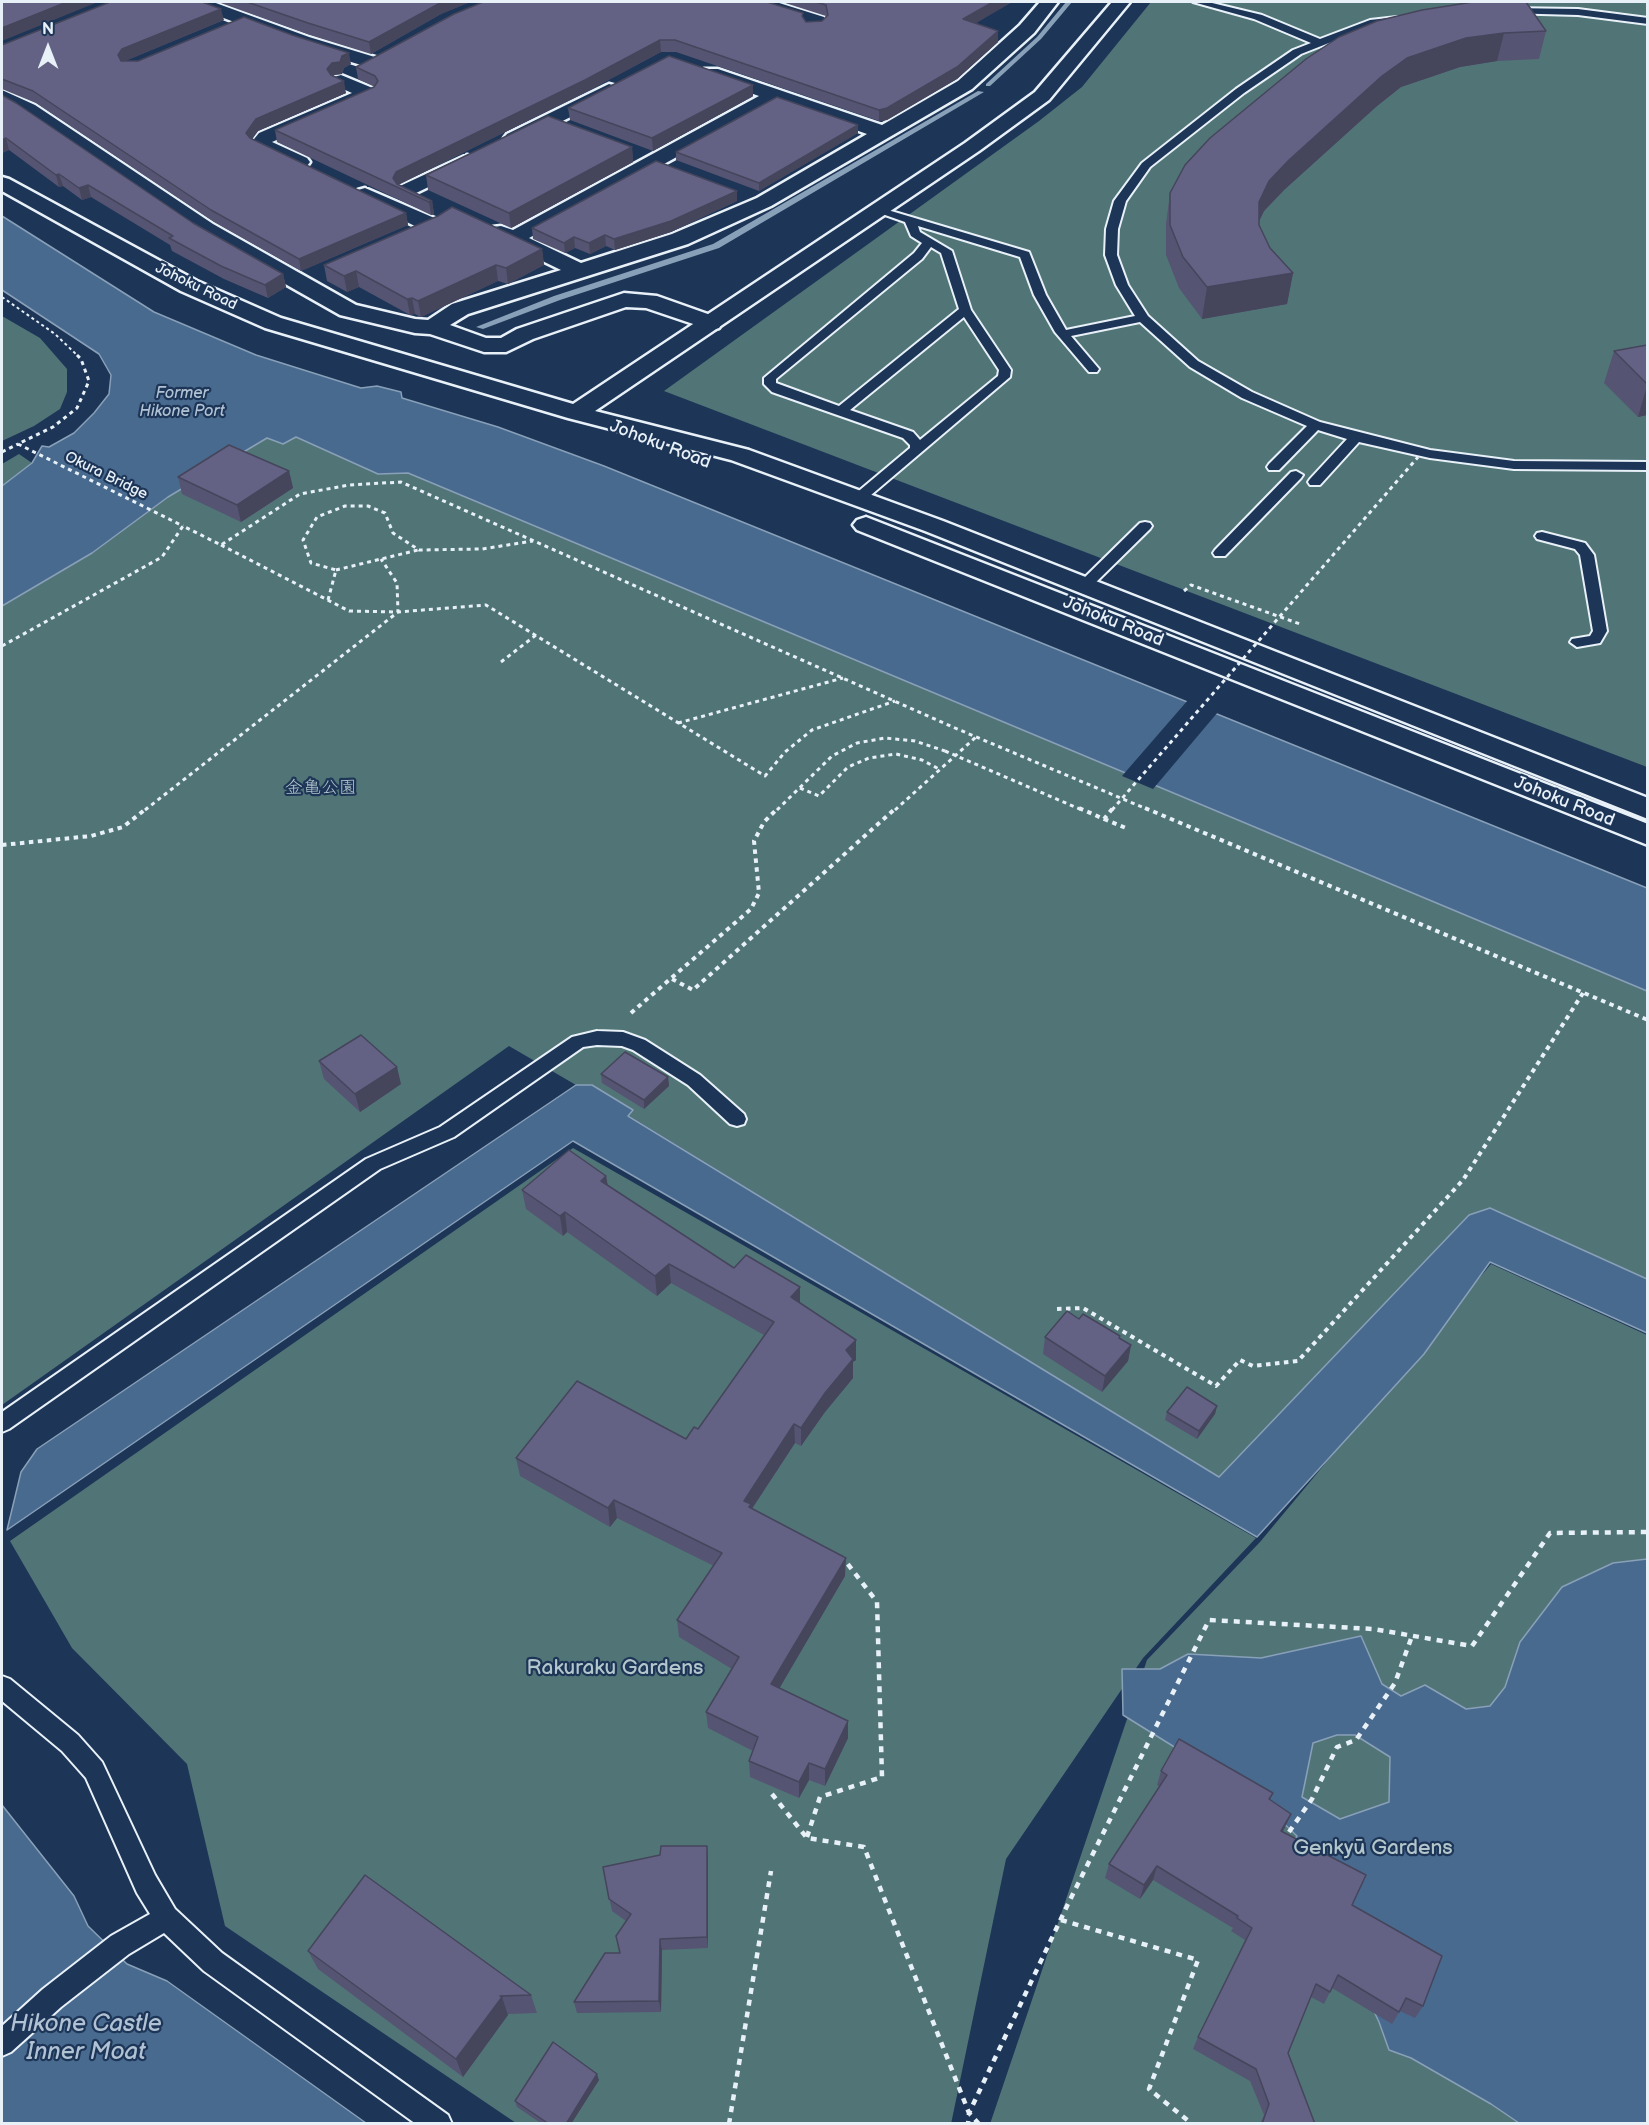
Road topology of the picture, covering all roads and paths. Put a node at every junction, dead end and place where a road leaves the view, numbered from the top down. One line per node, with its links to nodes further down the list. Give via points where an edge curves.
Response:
1 (200, 2): 8 (street)
2 (759, 2): 10 (street, via 817,21)
3 (1049, 2): 21 (street, via 1027,29 965,85)
4 (1121, 2): 31 (street, via 1042,96)
5 (1198, 2): 12 (lane, via 1258,17)
6 (1500, 11): 9 (lane, via 1578,12)
7 (1413, 18): 12 (lane, via 1370,23)
8 (246, 20): 11 (street); 14 (street)
9 (1647, 21)
10 (813, 27)
11 (225, 29)
12 (1320, 43): 42 (lane, via 1297,52 1240,91 1146,165 1120,201 1112,229 1111,255 1122,285)
13 (392, 51): 14 (street)
14 (371, 62): 24 (street, via 341,81 368,93 266,137 260,144)
15 (689, 66): 17 (street)
16 (622, 83): 19 (street)
17 (776, 95): 21 (street); 23 (street)
18 (2, 96): 39 (street, via 28,109 205,229)
19 (548, 121): 20 (street); 29 (street, via 407,190)
20 (570, 129)
21 (885, 133): 30 (street)
22 (634, 153): 23 (street)
23 (656, 161): 25 (street); 35 (street)
24 (314, 169)
25 (677, 170)
26 (2, 183): 48 (street, Johoku Road, via 189,286 273,323)
27 (345, 184): 34 (street, via 439,221)
28 (742, 194): 30 (street)
29 (427, 199)
30 (764, 202): 37 (street, via 680,239)
31 (877, 210): 32 (lane); 43 (street)
32 (910, 221): 36 (lane, via 915,234); 45 (lane, via 1025,255 1040,295)
33 (484, 225): 35 (street)
34 (409, 235)
35 (513, 237): 37 (street)
36 (928, 243): 41 (lane, via 946,251); 47 (lane, via 918,256 770,378 770,384 777,389)
37 (580, 271): 44 (street, via 460,309)
38 (321, 274): 39 (street)
39 (300, 284): 44 (street, via 348,310)
40 (2, 297): 51 (path, via 55,334 81,359 89,381 77,408 53,427)
41 (964, 310): 47 (lane); 52 (lane, via 1005,370 1004,377)
42 (1143, 318): 45 (lane); 49 (lane, via 1194,364 1247,395)
43 (711, 323): 44 (street, via 649,301 624,300 525,334 506,345 484,345); 48 (street)
44 (433, 327)
45 (1063, 334): 46 (lane)
46 (1093, 369)
47 (841, 411): 52 (lane, via 908,435 917,444)
48 (576, 413): 59 (street, Johoku Road, via 740,455); 88 (street, Johoku Road)
49 (1316, 425): 50 (lane); 56 (lane)
50 (1356, 437): 55 (lane, via 1430,454 1515,465); 58 (lane)
51 (19, 445): 53 (path); 60 (path, Okura Bridge)
52 (917, 451): 59 (lane)
53 (2, 452)
54 (1418, 457): 73 (path, bridge)
55 (1647, 466)
56 (1274, 467)
57 (1296, 475): 66 (lane)
58 (1315, 482)
59 (859, 498): 69 (street, Johoku Road)
60 (183, 526): 64 (path, Okura Bridge); 77 (path, via 162,557)
61 (1145, 526): 69 (lane)
62 (1542, 536): 76 (lane, via 1580,546 1587,555 1600,631 1595,640)
63 (534, 541): 64 (path, via 401,482 349,485 300,494); 65 (path, via 482,549); 79 (path)
64 (220, 545): 71 (path, Okura Bridge)
65 (419, 550): 67 (path); 68 (path, via 393,533 385,513 368,506 345,506 317,517 303,540 311,563)
66 (1220, 553)
67 (381, 559): 68 (path); 72 (path, via 397,584)
68 (336, 570): 71 (path)
69 (1085, 585): 85 (street, Johoku Road)
70 (1184, 591): 73 (path, via 1191,585)
71 (328, 600): 72 (path, Okura Bridge, via 349,611)
72 (398, 612): 75 (path, Okura Bridge, via 486,605); 89 (path, via 123,827 91,836)
73 (1279, 617): 74 (path); 86 (path, bridge)
74 (1300, 624)
75 (536, 635): 78 (path); 81 (path, Okura Bridge)
76 (1577, 642)
77 (2, 646)
78 (501, 662)
79 (843, 677): 80 (path); 81 (path)
80 (896, 700): 81 (path, Okura Bridge, via 812,730 785,752 765,776); 82 (path)
81 (678, 723)
82 (976, 737): 83 (path); 92 (path)
83 (939, 769): 84 (path, via 896,754 869,758 848,767 819,796); 90 (path, via 693,990)
84 (801, 787): 86 (path, bridge, via 832,756 857,743 885,738 915,741); 90 (path, via 764,822 754,841 759,892 751,909)
85 (1647, 809)
86 (1104, 819): 87 (path)
87 (1126, 828)
88 (1647, 835)
89 (2, 844)
90 (672, 979): 91 (path)
91 (663, 987)
92 (1583, 993): 93 (path); 95 (path, via 1463,1180 1298,1361 1253,1366 1240,1360 1216,1386 1083,1308)
93 (1647, 1020)
94 (737, 1119): 96 (lane, via 694,1080 639,1046 623,1039 578,1041 447,1132 373,1164)
95 (1057, 1309)
96 (2, 1424)
97 (1647, 1532): 99 (path, via 1550,1533 1472,1646)
98 (842, 1557): 103 (path, via 877,1602 882,1777 820,1797)
99 (1412, 1636): 102 (path, via 1395,1683 1356,1740 1338,1747 1312,1799); 106 (path, via 1373,1629 1209,1620)
100 (2, 1687): 105 (lane, via 70,1743 94,1770 146,1884)
101 (772, 1794): 103 (path)
102 (1289, 1832)
103 (807, 1838): 108 (path, via 864,1847)
104 (771, 1871): 110 (path)
105 (166, 1918): 107 (lane, via 120,1945); 109 (lane, via 213,1962)
106 (1061, 1920): 108 (path); 113 (path, via 1198,1960 1149,2089)
107 (2, 2043)
108 (969, 2113): 111 (path); 112 (path)
109 (439, 2124)
110 (729, 2124)
111 (968, 2124)
112 (980, 2124)
113 (1192, 2124)

